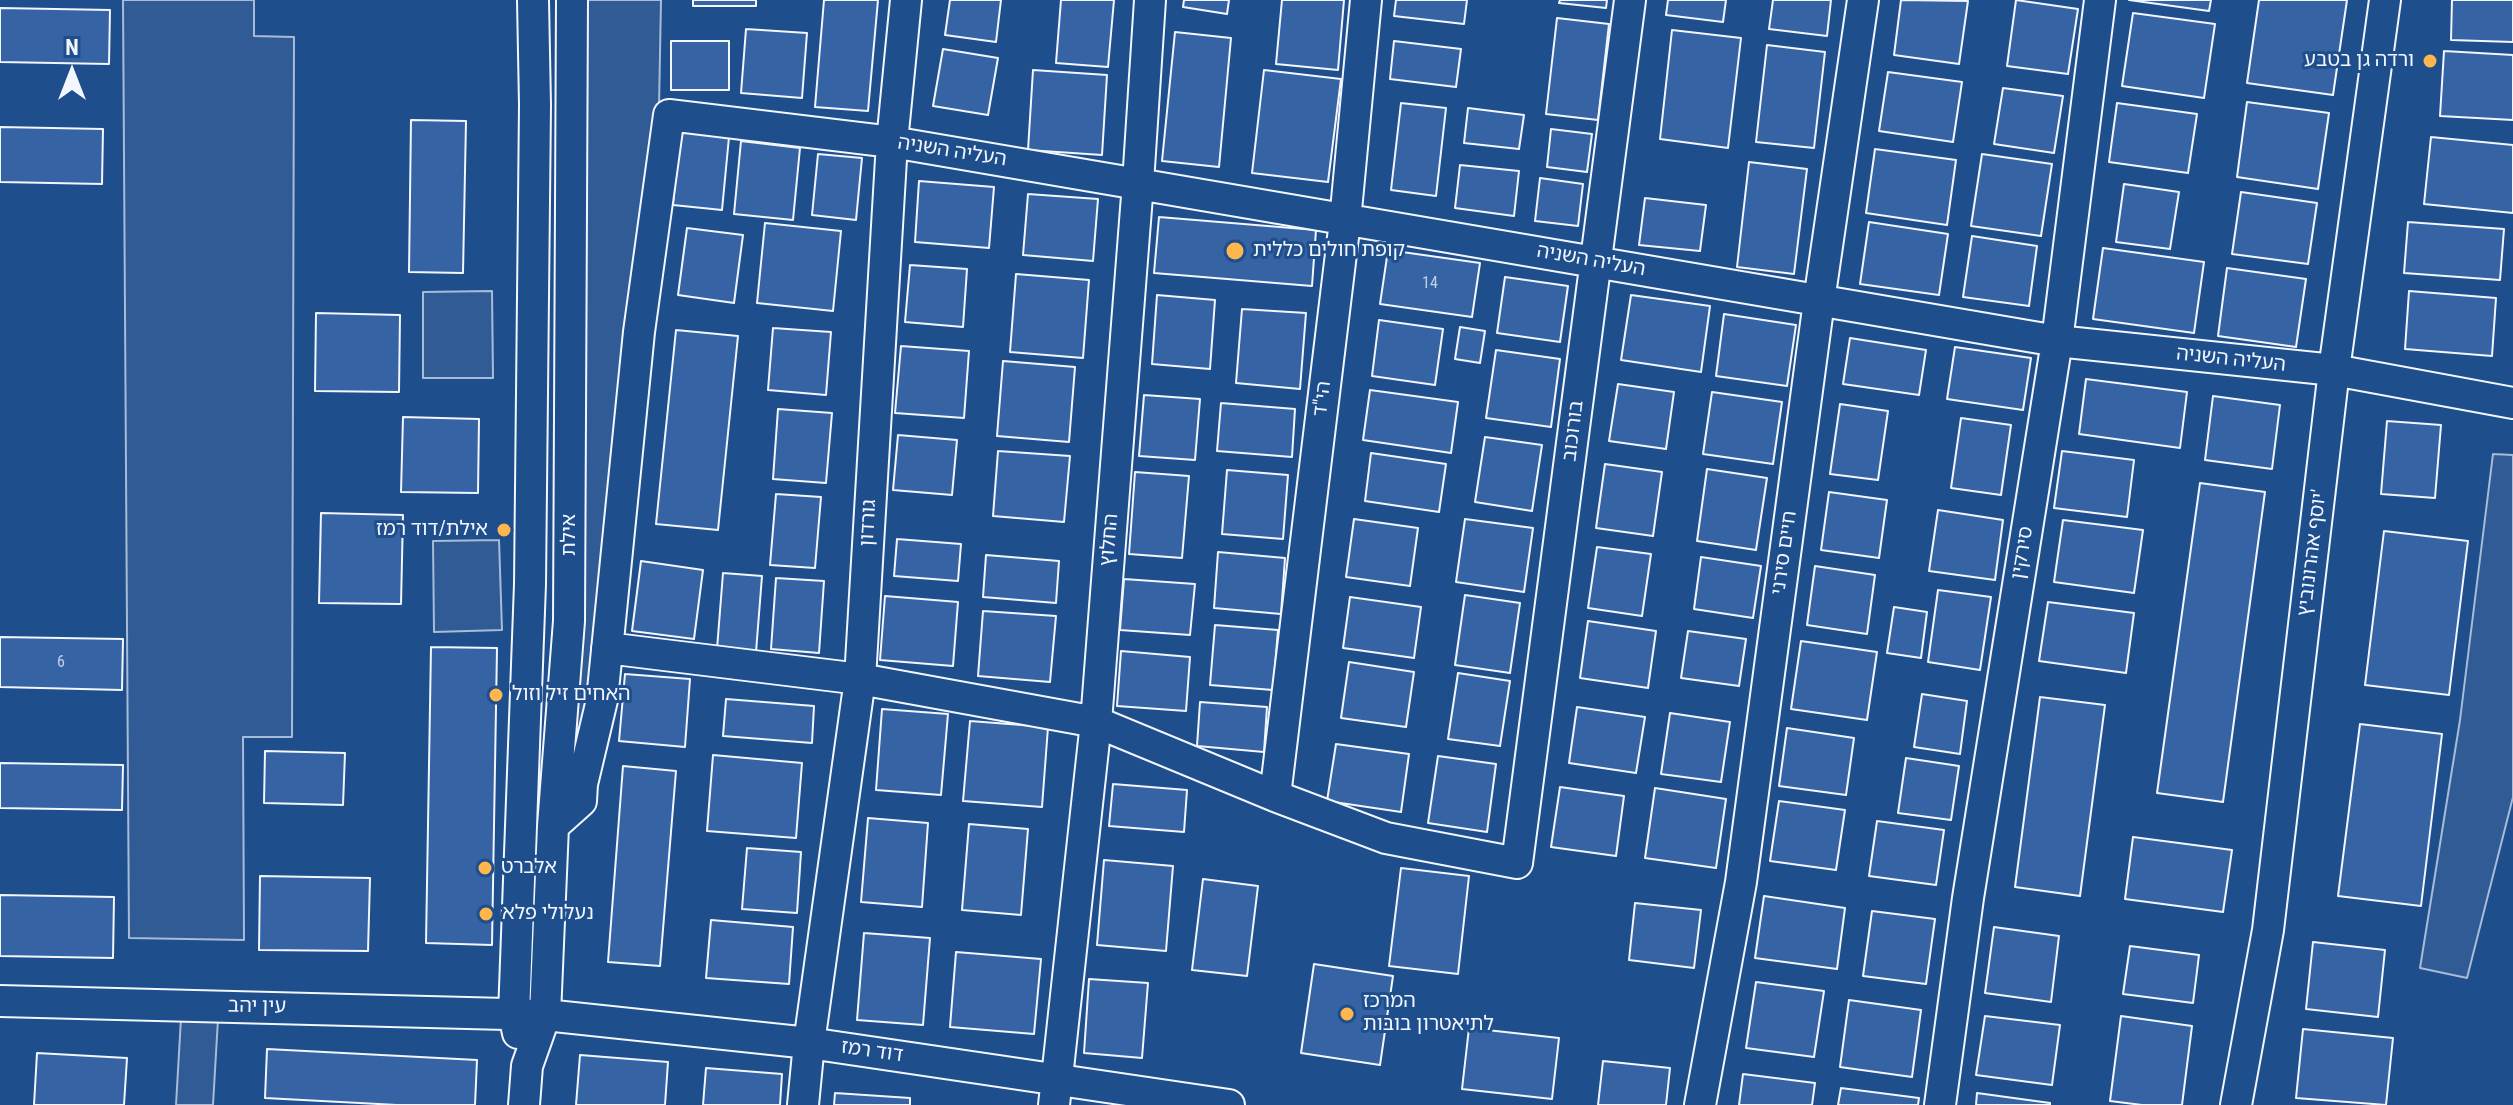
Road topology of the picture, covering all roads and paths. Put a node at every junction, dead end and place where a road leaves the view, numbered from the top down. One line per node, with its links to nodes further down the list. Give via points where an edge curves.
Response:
1 (533, 0): 24 (street, אילת, via 530,584)
2 (572, 0): 22 (street, אילת, via 569,621)
3 (906, 0): 10 (street, גורדון)
4 (1150, 0): 11 (street, החלוץ)
5 (1366, 0): 12 (street, הי"ד)
6 (1630, 0): 13 (street, בורוכוב)
7 (1863, 0): 14 (street, חיים סירני)
8 (2100, 0): 15 (street, סירקין)
9 (2385, 0): 16 (street, יוסף אהרונוביץ')
10 (892, 142): 11 (street, העליה השניה); 18 (street, העליה השניה, via 669,115 639,332); 19 (street, גורדון)
11 (1138, 183): 12 (street, העליה השניה); 20 (street, החלוץ)
12 (1345, 221): 13 (street, העליה השניה); 21 (street, הי"ד)
13 (1596, 261): 14 (street, העליה השניה); 21 (street, בורוכוב, via 1517,863 1386,838)
14 (1819, 301): 15 (street, העליה השניה); 32 (street, חיים סירני, via 1741,882)
15 (2057, 341): 16 (street, העליה השניה); 33 (street, סירקין)
16 (2334, 370): 17 (street, העליה השניה); 34 (street, יוסף אהרונוביץ', via 2268,930)
17 (2513, 403)
18 (607, 648): 19 (street); 22 (street, via 581,801)
19 (860, 679): 20 (street); 26 (street, גורדון)
20 (1096, 722): 21 (street); 28 (street, החלוץ)
21 (1275, 796)
22 (553, 826): 25 (street, אילת)
23 (0, 1001): 24 (street, עין יהב)
24 (514, 1015): 25 (street, דוד רמז); 27 (street, אילת)
25 (545, 1015): 26 (street, דוד רמז); 27 (street, אילת)
26 (809, 1043): 28 (street, דוד רמז); 30 (street, גורדון)
27 (527, 1066): 29 (street, אילת)
28 (1055, 1092): 31 (street, דוד רמז)
29 (524, 1105)
30 (803, 1105)
31 (1229, 1105)
32 (1700, 1105)
33 (1940, 1105)
34 (2236, 1105)

